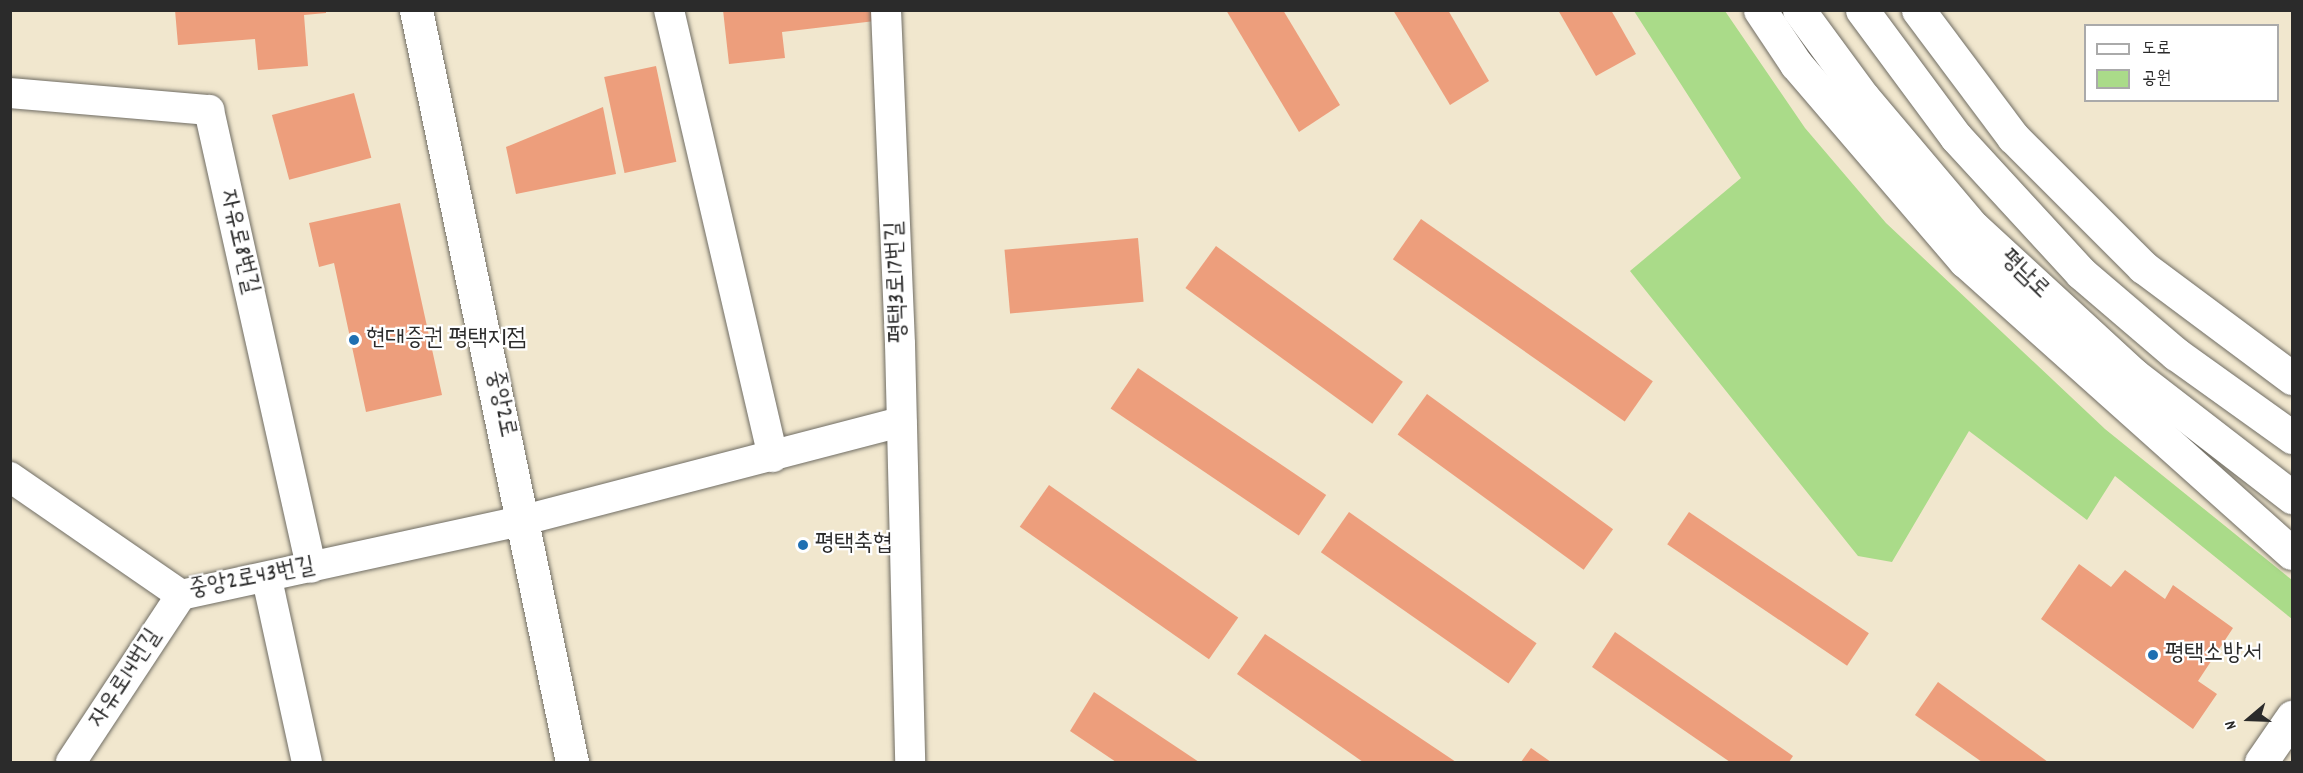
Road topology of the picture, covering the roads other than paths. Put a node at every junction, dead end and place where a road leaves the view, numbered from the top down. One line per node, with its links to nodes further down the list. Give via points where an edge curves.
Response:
1 (416, 10): 15 (main road, 중앙2로)
2 (669, 10): 12 (street)
3 (886, 10): 10 (street, 평택3로17번길)
4 (1760, 10): 16 (main road, via 1796,64 1965,261)
5 (1799, 10): 14 (main road, 평남로, via 1863,97 1973,227 2134,375)
6 (1862, 10): 11 (main road, 평남로, via 1956,137 2081,273 2176,354)
7 (1918, 10): 9 (main road, via 2013,137 2135,258)
8 (10, 93): 17 (street, 자유로8번길, via 209,110)
9 (2292, 378)
10 (901, 422): 12 (street); 24 (street, 평택3로17번길)
11 (2292, 437)
12 (773, 457): 15 (street)
13 (10, 477): 19 (street, 중앙2로43번길)
14 (2292, 496)
15 (524, 520): 17 (street, 중앙2로43번길); 23 (main road, 중앙2로)
16 (2292, 553)
17 (311, 568): 18 (street, 중앙2로43번길)
18 (267, 579): 19 (street, 중앙2로43번길); 22 (street)
19 (181, 595): 21 (street, 자유로14번길)
20 (2292, 717): 25 (main road)
21 (71, 762)
22 (307, 762)
23 (572, 762)
24 (910, 762)
25 (2261, 762)

